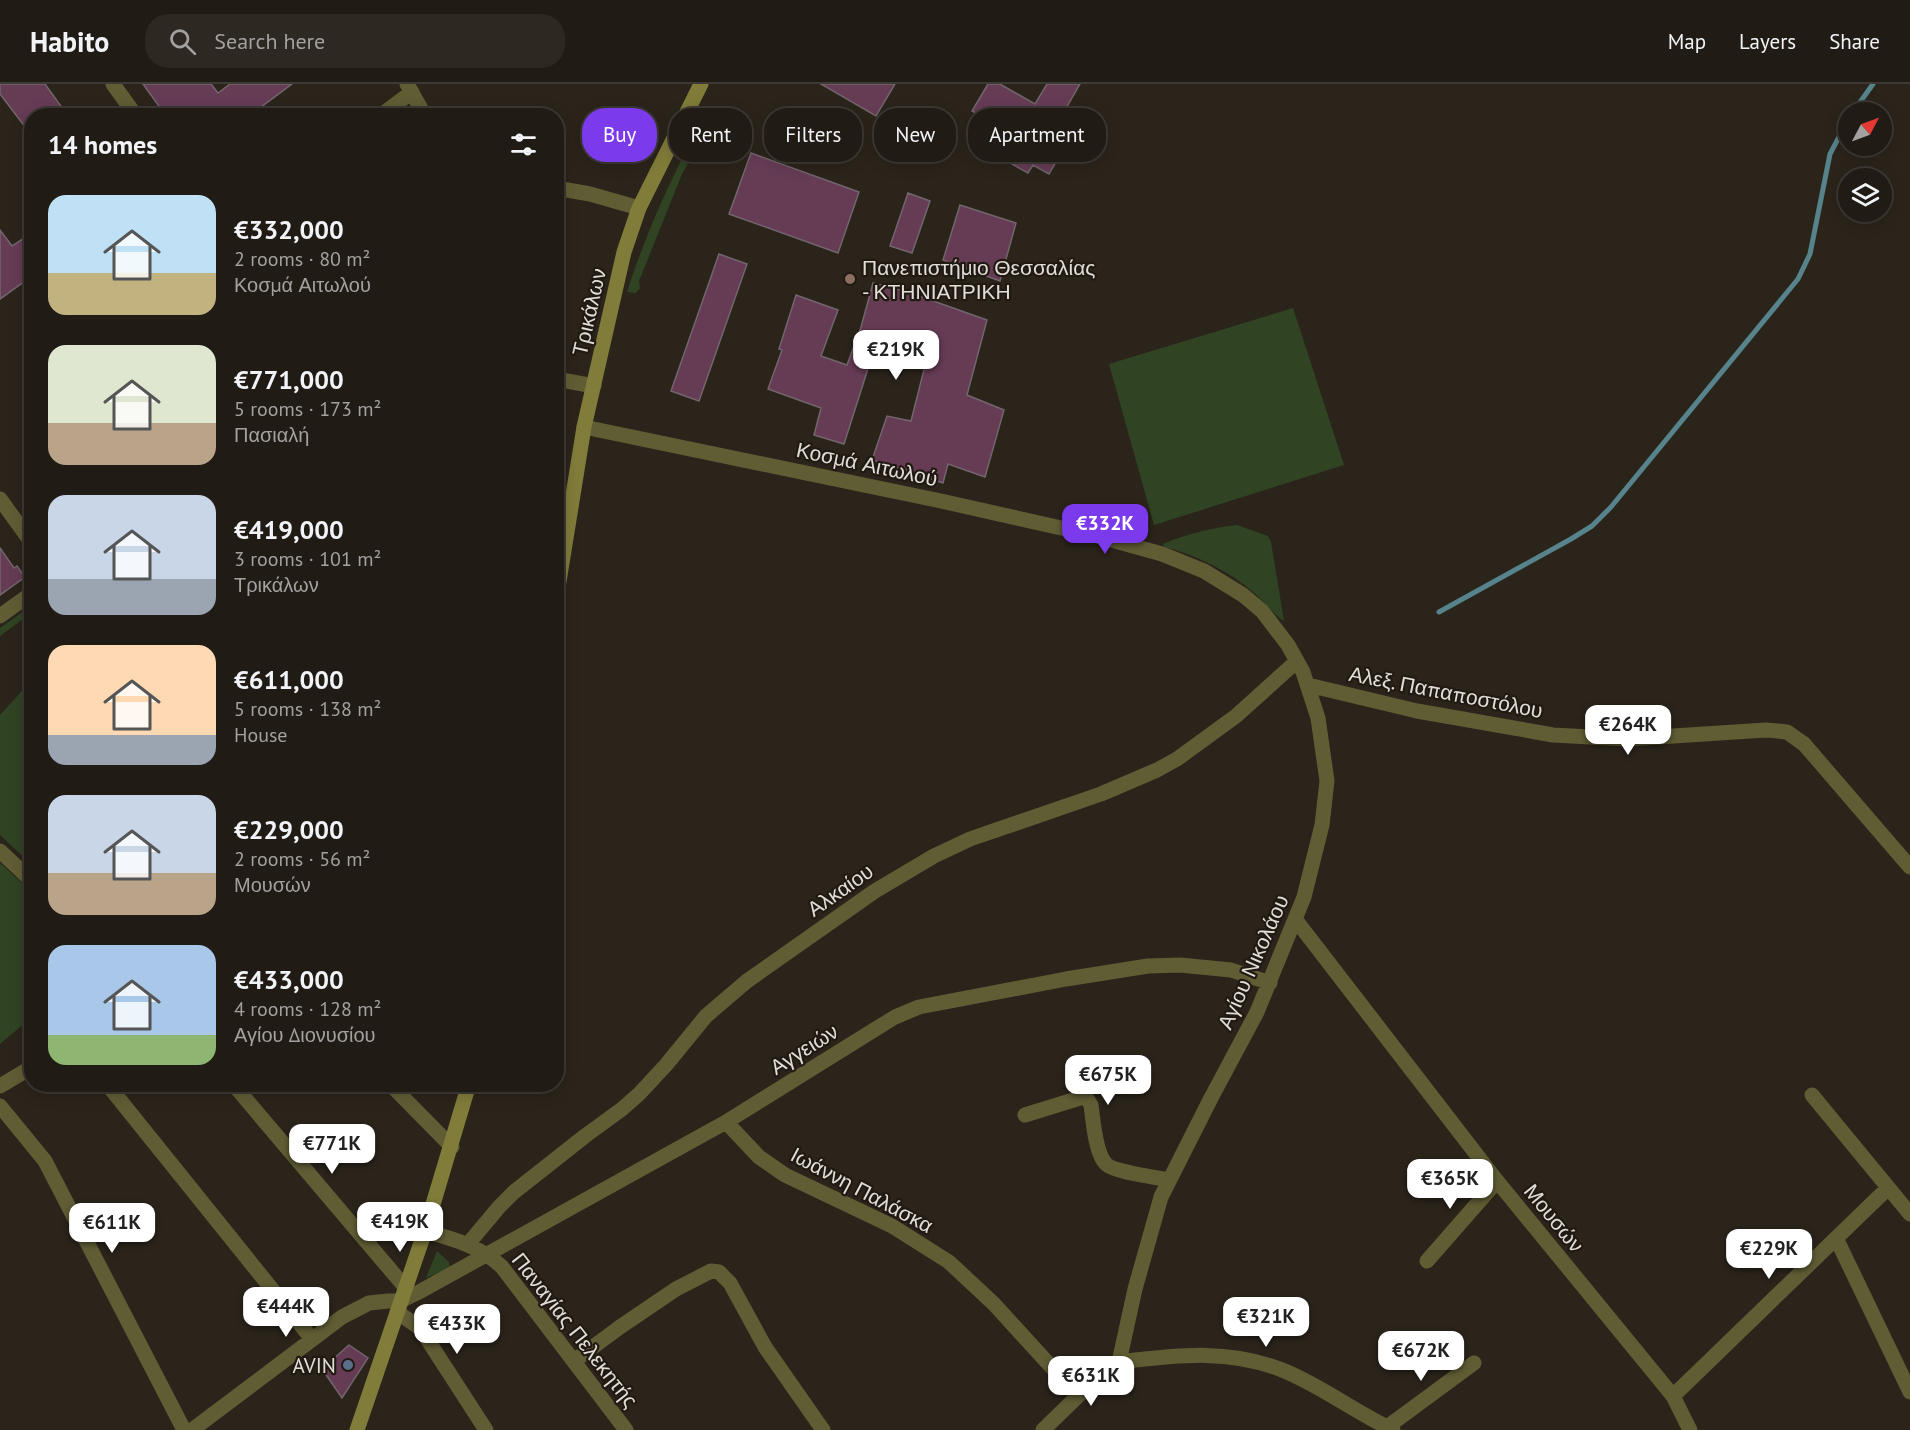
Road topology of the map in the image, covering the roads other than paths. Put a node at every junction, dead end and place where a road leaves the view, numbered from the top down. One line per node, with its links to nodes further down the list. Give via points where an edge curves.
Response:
1 (113, 84): 4 (street)
2 (701, 84): 8 (main road, Τρικάλων)
3 (410, 88): 5 (street); 6 (street)
4 (130, 108)
5 (389, 108)
6 (421, 108)
7 (564, 189): 8 (street)
8 (639, 208): 10 (main road, Τρικάλων, via 624,252)
9 (564, 380): 10 (street)
10 (594, 386): 11 (main road, Τρικάλων)
11 (584, 427): 14 (street, Κοσμά Αιτωλού); 15 (main road, Τρικάλων)
12 (0, 499): 13 (street)
13 (24, 532)
14 (1139, 546): 18 (street, Αγίου Νικολάου, via 1204,571 1243,595 1262,611)
15 (564, 551)
16 (24, 599): 17 (street)
17 (0, 616)
18 (1297, 661): 19 (street, Αγίου Νικολάου); 42 (street, Αλκαίου, via 1236,716 1177,759 1101,794 979,836 934,856 875,891 747,981 706,1016 639,1094 514,1192)
19 (1308, 685): 21 (street, Αλεξ. Παπαποστόλου, via 1417,711 1554,735 1627,739 1787,732 1804,744); 23 (street, Αγίου Νικολάου, via 1323,741 1327,781 1322,825)
20 (0, 851): 22 (street)
21 (1910, 867)
22 (24, 873)
23 (1295, 919): 24 (street, Αγίου Νικολάου); 37 (street, Μουσών)
24 (1270, 983): 34 (street, Αγγειών, via 1231,970 1148,966 919,1007 895,1017); 36 (street, Αγίου Νικολάου)
25 (24, 1071): 26 (street)
26 (0, 1086)
27 (113, 1092): 46 (street)
28 (239, 1092): 45 (street)
29 (398, 1092): 35 (street)
30 (467, 1092): 35 (main road)
31 (1812, 1095): 38 (street)
32 (0, 1106): 55 (street, via 50,1170)
33 (1024, 1115): 36 (street, via 1083,1097 1091,1105 1105,1163 1115,1170)
34 (726, 1122): 43 (street, Αγγειών); 51 (street, Ιωάννη Παλάσκα, via 759,1157 785,1174 892,1226 949,1262 994,1304)
35 (452, 1147): 40 (main road)
36 (1169, 1180): 48 (street, Αγίου Νικολάου, via 1153,1220)
37 (1497, 1181): 44 (street); 52 (street, Μουσών)
38 (1888, 1188): 39 (street); 41 (street)
39 (1910, 1214)
40 (425, 1231): 42 (street, Παναγίας Πελεκητής); 45 (main road)
41 (1836, 1238): 50 (street); 52 (street)
42 (468, 1244): 43 (street, Παναγίας Πελεκητής)
43 (487, 1254): 45 (street, Αγγειών); 47 (street, Παναγίας Πελεκητής, via 514,1281)
44 (1427, 1261)
45 (401, 1300): 46 (street, via 363,1305); 57 (main road); 58 (street)
46 (312, 1339): 56 (street)
47 (574, 1361): 59 (street, Παναγίας Πελεκητής); 60 (street, via 676,1289 711,1271 719,1272 730,1283 765,1347)
48 (1119, 1362): 51 (street); 54 (street, via 1201,1354 1247,1360 1289,1373)
49 (1474, 1364): 54 (street)
50 (1910, 1392)
51 (1078, 1396): 53 (street)
52 (1673, 1396): 61 (street, Μουσών)
53 (1053, 1426)
54 (1387, 1429)
55 (184, 1430)
56 (192, 1430)
57 (357, 1430)
58 (486, 1430)
59 (626, 1430)
60 (823, 1430)
61 (1690, 1430)

